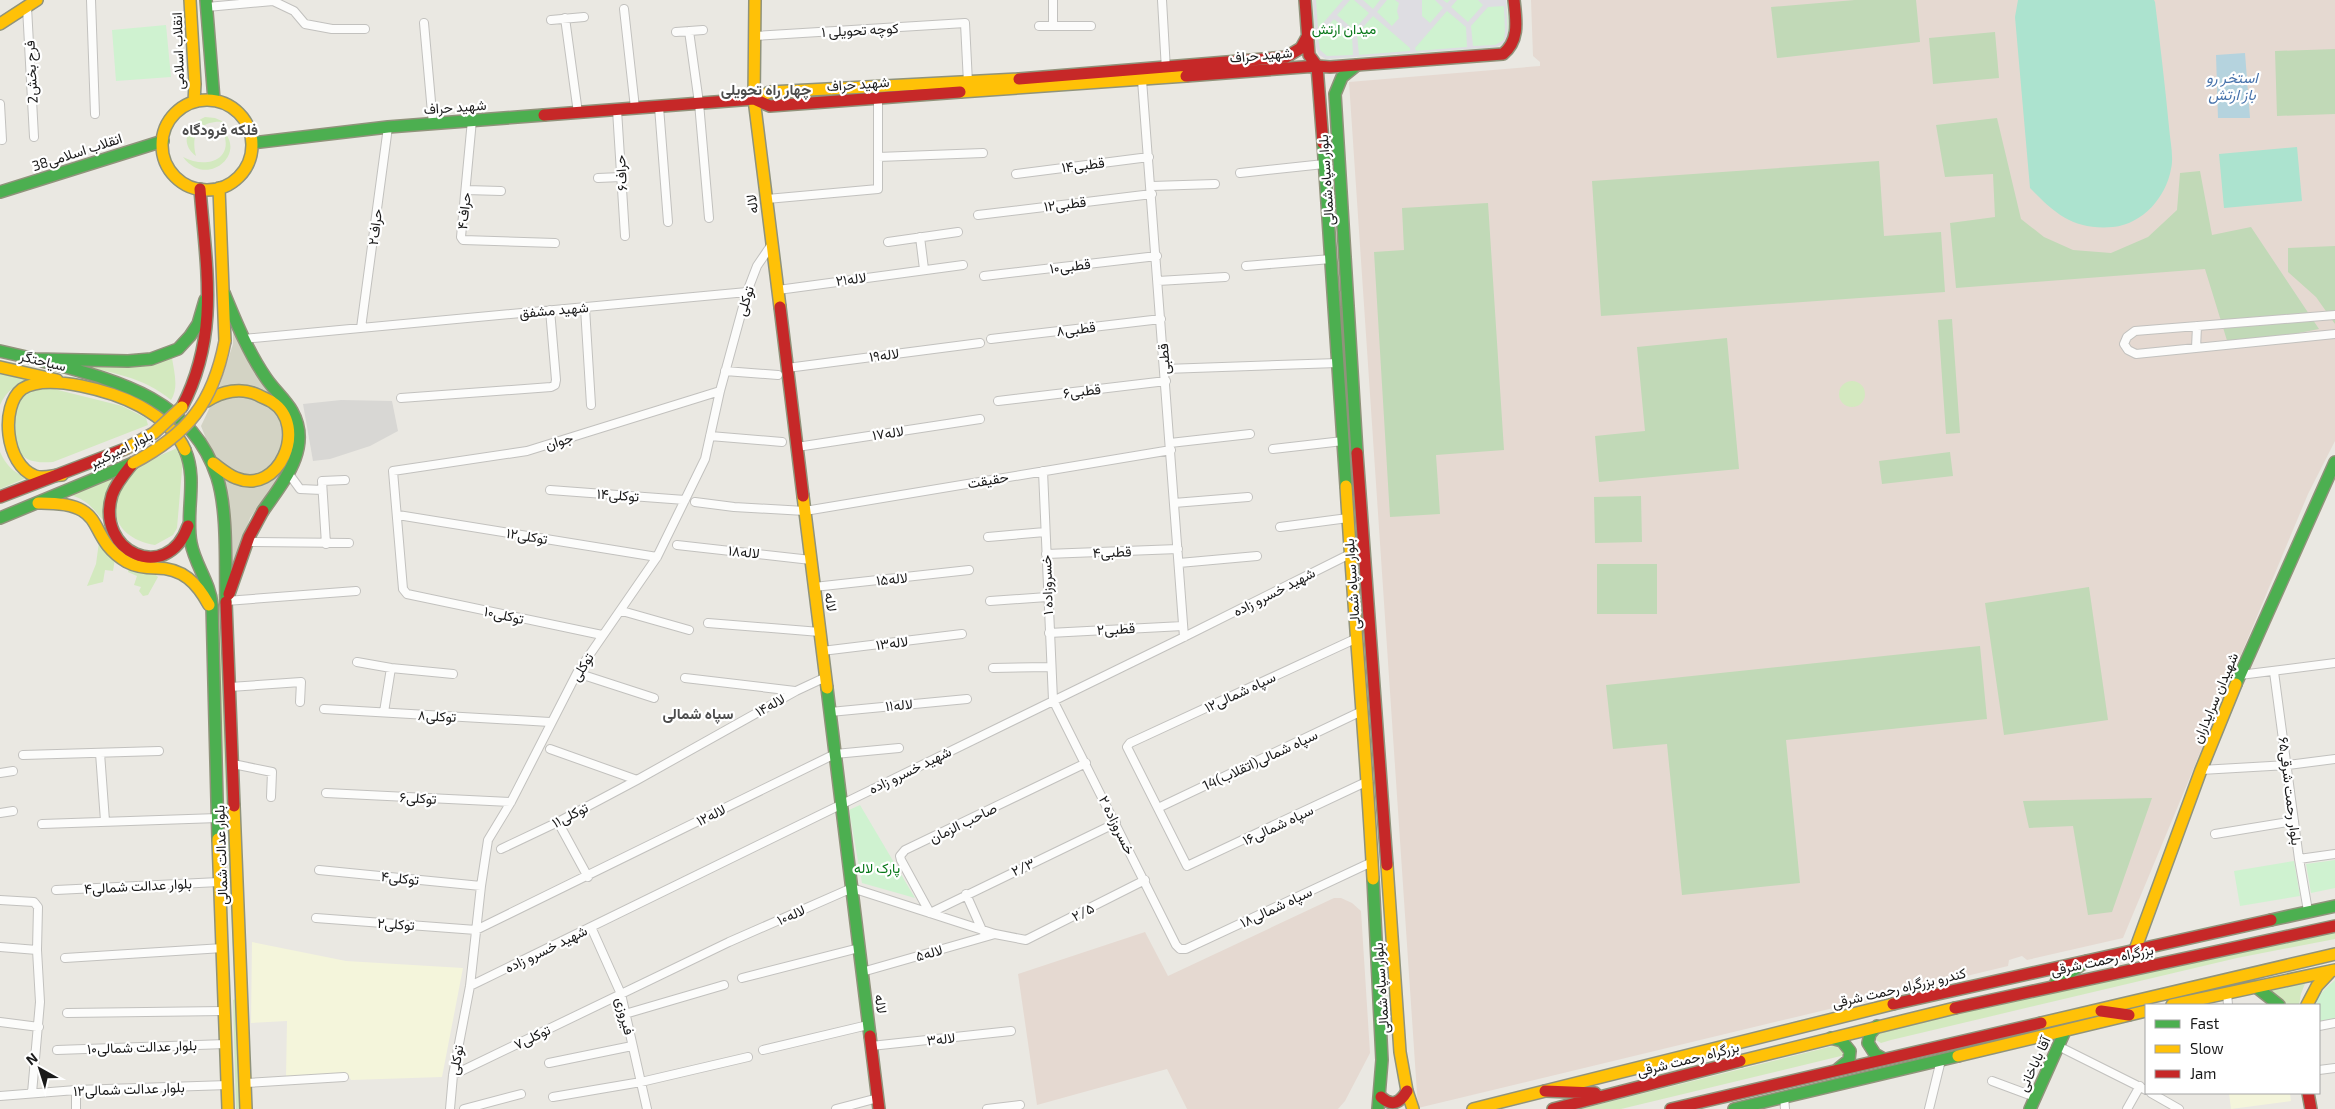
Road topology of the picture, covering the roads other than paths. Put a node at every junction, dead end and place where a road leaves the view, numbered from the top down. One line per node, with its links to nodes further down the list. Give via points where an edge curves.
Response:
1 (37, 0): 10 (main road)
2 (91, 0): 46 (street)
3 (190, 0): 38 (main road, انقلاب اسلامی)
4 (755, 0): 24 (main road, لاله)
5 (1053, 0): 18 (street)
6 (1162, 0): 29 (street)
7 (1305, 0): 25 (main road)
8 (1514, 0): 28 (main road, via 1516,39 1503,54)
9 (206, 3): 20 (street, via 273,1 294,11 305,24 332,29); 37 (main road)
10 (27, 7): 16 (main road); 50 (street, 2فرح بخش)
11 (624, 9): 43 (street)
12 (584, 17): 13 (street)
13 (565, 18): 14 (street); 45 (street)
14 (551, 20)
15 (424, 23): 48 (street)
16 (0, 24)
17 (1039, 26): 18 (street)
18 (1053, 26): 19 (street)
19 (1091, 26)
20 (365, 29)
21 (703, 30): 22 (street)
22 (689, 31): 23 (street); 40 (street)
23 (676, 32)
24 (755, 36): 31 (street, کوچه تحویلی ۱, via 965,23); 36 (main road, لاله)
25 (1308, 37): 26 (main road, via 1295,54); 27 (main road, via 1309,55)
26 (1250, 66): 27 (main road, شهید حراف); 29 (main road); 30 (main road, شهید حراف)
27 (1317, 66): 28 (main road); 34 (main road, بلوار سپاه شمالی)
28 (1357, 66): 33 (main road, via 1343,74)
29 (1166, 70): 31 (main road)
30 (1142, 80): 35 (main road, شهید حراف); 56 (street, قطبی)
31 (968, 83): 32 (main road)
32 (820, 90): 36 (main road, via 770,92); 39 (main road)
33 (1335, 94): 34 (main road, via 1327,89); 94 (main road, بلوار سپاه شمالی)
34 (1320, 95): 57 (main road, بلوار سپاه شمالی)
35 (878, 98): 39 (main road, شهید حراف); 55 (street)
36 (754, 99): 39 (main road, شهید حراف, via 770,106); 40 (main road, شهید حراف); 69 (main road, لاله)
37 (214, 100): 38 (main road); 53 (main road, via 241,114 249,127)
38 (194, 102): 52 (main road, via 172,116)
39 (821, 102)
40 (699, 103): 42 (main road, شهید حراف); 71 (street)
41 (0, 104): 51 (street)
42 (659, 107): 43 (main road, شهید حراف); 72 (street)
43 (635, 108): 44 (main road, شهید حراف)
44 (617, 110): 45 (main road, شهید حراف); 60 (street, حراف۶)
45 (578, 113): 47 (main road, شهید حراف)
46 (95, 114)
47 (472, 120): 48 (main road, شهید حراف); 65 (street, حراف۴)
48 (433, 124): 49 (main road, شهید حراف)
49 (388, 127): 53 (main road, شهید حراف); 98 (street, حراف۲)
50 (34, 137)
51 (2, 140)
52 (163, 140): 64 (main road, via 163,154 172,172 187,185); 68 (main road, 38انقلاب اسلامی)
53 (252, 142): 63 (main road, via 249,160 240,176)
54 (984, 152): 55 (street)
55 (878, 157): 69 (street, via 878,189)
56 (1149, 157): 59 (street, قطبی۱۴); 66 (street, قطبی)
57 (1324, 164): 58 (street); 80 (main road, بلوار سپاه شمالی)
58 (1240, 173)
59 (1016, 174)
60 (622, 177): 61 (street); 74 (street, حراف۶)
61 (598, 178)
62 (1215, 184): 66 (street, قطبی۱۲)
63 (219, 188): 64 (main road); 89 (main road, بلوار امیرکبیر)
64 (200, 189): 90 (main road)
65 (466, 190): 67 (street); 77 (street, حراف۴, via 461,237 464,240)
66 (1152, 190): 70 (street, قطبی۱۲); 79 (street, قطبی)
67 (501, 191)
68 (0, 192)
69 (767, 200): 78 (main road, لاله)
70 (978, 215)
71 (709, 218)
72 (668, 222)
73 (958, 232): 75 (street)
74 (625, 236)
75 (920, 237): 76 (street); 83 (street)
76 (888, 242)
77 (555, 243)
78 (772, 244): 87 (main road, لاله); 88 (street, توکلی, via 757,266)
79 (1157, 256): 84 (street, قطبی۱۰); 86 (street, قطبی)
80 (1331, 260): 82 (street); 96 (main road, بلوار سپاه شمالی)
81 (963, 265): 83 (street, لاله۲۱)
82 (1246, 266)
83 (924, 269): 87 (street, لاله۲۱)
84 (984, 276)
85 (1224, 277): 86 (street)
86 (1158, 281): 95 (street, قطبی)
87 (778, 290): 108 (main road, لاله)
88 (747, 292): 91 (street, شهید مشفق); 110 (street, توکلی)
89 (224, 293): 100 (main road); 116 (main road, بلوار امیرکبیر, bridge, via 223,357)
90 (206, 294): 105 (main road, via 198,324 190,336 178,349 165,355 128,361); 131 (main road, بلوار امیرکبیر, bridge, via 206,335 200,371 194,390 182,407 154,433 125,449)
91 (585, 308): 92 (street, شهید مشفق); 118 (street)
92 (550, 310): 98 (street, شهید مشفق); 115 (street, via 556,380 551,387)
93 (2335, 315): 97 (street)
94 (1349, 319): 96 (main road); 190 (main road, بلوار سپاه شمالی)
95 (1161, 320): 101 (street, قطبی۸); 109 (street, قطبی)
96 (1336, 321): 106 (main road, بلوار سپاه شمالی)
97 (2197, 326): 103 (street); 103 (street, via 2135,331 2124,344 2136,354)
98 (361, 328): 100 (street, شهید مشفق)
99 (2335, 334): 103 (street)
100 (243, 339): 132 (main road, via 266,380 295,415 299,444)
101 (991, 339)
102 (980, 342): 108 (street, لاله۱۹)
103 (2196, 348)
104 (0, 351): 105 (main road, سیاحتگر)
105 (35, 359): 127 (main road, via 137,389 159,401 192,430)
106 (1338, 363): 109 (street); 122 (main road, بلوار سپاه شمالی)
107 (0, 367): 113 (main road, سیاحتگر)
108 (787, 368): 125 (main road, لاله)
109 (1165, 369): 112 (street, قطبی)
110 (725, 371): 111 (street); 114 (street, توکلی)
111 (778, 375)
112 (1166, 381): 117 (street, قطبی۶); 124 (street, قطبی)
113 (78, 386): 131 (main road, via 43,382 28,385 4,409 2,436 6,450 24,471 38,477); 146 (main road, بلوار عدالت شمالی, via 128,400 157,417 172,432 187,453 191,467)
114 (720, 391): 121 (street, توکلی); 143 (street, جوان, via 527,451 393,471)
115 (401, 398)
116 (207, 401): 127 (main road, via 233,391 264,396 281,411 290,432 285,459 267,478 239,481 226,475); 129 (main road, بلوار امیرکبیر, bridge, via 198,415 177,435)
117 (998, 401)
118 (591, 405)
119 (980, 419): 125 (street, لاله۱۷)
120 (1250, 434): 124 (street, حقیقت)
121 (710, 436): 123 (street); 138 (street, توکلی, via 705,459)
122 (1343, 441): 126 (street); 145 (main road, بلوار سپاه شمالی)
123 (782, 442)
124 (1170, 446): 130 (street, حقیقت); 141 (street, قطبی)
125 (797, 447): 142 (main road, لاله)
126 (1273, 450)
127 (211, 461): 165 (main road, بلوار عدالت شمالی, via 222,504)
128 (2335, 462): 187 (main road, شهیدان سرایداران)
129 (133, 463): 140 (main road, بلوار امیرکبیر); 146 (main road, via 117,485 110,505 111,530 118,542 136,556 148,559 160,556 180,542)
130 (1043, 471): 142 (street, حقیقت); 148 (street, خسروزاده ۱)
131 (62, 474): 136 (main road, بلوار امیرکبیر)
132 (289, 474): 134 (street, via 300,489); 150 (main road, via 266,505)
133 (345, 480): 134 (street, via 322,482)
134 (322, 490): 152 (street)
135 (550, 490): 138 (street, توکلی۱۴)
136 (0, 497)
137 (1248, 497): 141 (street)
138 (685, 500): 158 (street, توکلی)
139 (695, 502): 142 (street, حقیقت)
140 (38, 503): 144 (main road, بلوار امیرکبیر); 168 (main road, via 61,503 87,512 116,554 143,568 178,571 201,592)
141 (1174, 503): 154 (street, قطبی)
142 (805, 511): 159 (main road, لاله)
143 (398, 515): 158 (street, توکلی۱۲); 175 (street, ۱۰توکلی, via 403,589 407,594)
144 (0, 518)
145 (1348, 518): 147 (street); 156 (main road, بلوار سپاه شمالی)
146 (190, 523): 168 (main road, بلوار عدالت شمالی, via 193,553 208,583)
147 (1280, 527)
148 (1045, 532): 149 (street); 155 (street, خسروزاده ۱)
149 (988, 537)
150 (248, 542): 152 (street); 165 (main road)
151 (349, 543): 152 (street)
152 (326, 544)
153 (677, 545): 159 (street, لاله۱۸)
154 (1178, 549): 155 (street, قطبی۴); 160 (street, قطبی)
155 (1046, 554): 164 (street, خسروزاده ۱)
156 (1350, 554): 176 (street, شهید خسرو زاده); 177 (main road, بلوار سپاه شمالی)
157 (1256, 556): 160 (street)
158 (657, 557): 167 (street, توکلی)
159 (811, 560): 162 (main road, لاله)
160 (1179, 563): 170 (street, قطبی)
161 (969, 570): 162 (street, لاله۱۵)
162 (814, 587): 172 (main road, لاله)
163 (356, 591): 165 (street)
164 (1047, 597): 166 (street); 173 (street, خسروزاده ۱)
165 (226, 601): 192 (main road, بلوار عدالت شمالی)
166 (990, 601)
167 (622, 611): 171 (street); 175 (street, توکلی)
168 (213, 613): 225 (main road, بلوار عدالت شمالی)
169 (708, 623): 172 (street)
170 (1183, 626): 173 (street, قطبی۲); 176 (street, قطبی)
171 (688, 630)
172 (820, 632): 178 (main road, لاله)
173 (1049, 633): 181 (street, خسروزاده ۱)
174 (962, 634): 178 (street, لاله۱۳)
175 (602, 635): 185 (street, توکلی)
176 (1184, 638): 196 (street, شهید خسرو زاده)
177 (1355, 638): 191 (main road, بلوار سپاه شمالی); 222 (street, سپاه شمالی۱۲, via 1130,743 1127,747)
178 (822, 651): 189 (main road, لاله)
179 (357, 662): 182 (street)
180 (2335, 663): 184 (street)
181 (1050, 667): 183 (street); 196 (street, خسروزاده ۱)
182 (391, 668): 186 (street); 200 (street)
183 (994, 668)
184 (2274, 672): 187 (street); 212 (street, بلوار رحمت شرقی۶۵)
185 (577, 673): 194 (street); 202 (street, توکلی)
186 (453, 674)
187 (2240, 675): 213 (main road, شهیدان سرایداران)
188 (685, 678): 193 (street)
189 (826, 678): 193 (street, لاله۱۴); 201 (main road, لاله)
190 (1374, 679): 191 (main road); 313 (main road, بلوار سپاه شمالی, via 1400,1052)
191 (1359, 680): 199 (main road, بلوار سپاه شمالی)
192 (230, 687): 197 (street, via 301,682); 211 (main road, بلوار عدالت شمالی)
193 (796, 691): 216 (street, لاله۱۴)
194 (654, 698)
195 (967, 699): 201 (street, لاله۱۱)
196 (1053, 700): 210 (street, خسروزاده ۲); 221 (street, شهید خسرو زاده)
197 (300, 702)
198 (324, 709): 200 (street, توکلی۸)
199 (1362, 711): 217 (main road, بلوار سپاه شمالی); 222 (street, 14سپاه شمالی(اتقلاب))
200 (384, 712): 202 (street, توکلی۸)
201 (830, 712): 207 (main road, لاله)
202 (550, 722): 220 (street, توکلی)
203 (899, 748): 207 (street)
204 (550, 749): 216 (street)
205 (159, 751): 206 (street)
206 (100, 753): 208 (street); 227 (street)
207 (835, 754): 221 (main road, لاله); 237 (street, لاله۱۲)
208 (23, 755)
209 (2335, 759): 212 (street)
210 (1086, 763): 229 (street, خسروزاده ۲); 247 (street, صاحب الزمان, via 905,850 901,860)
211 (232, 764): 219 (street, via 272,772); 266 (main road, بلوار عدالت شمالی)
212 (2288, 765): 213 (street); 226 (street, بلوار رحمت شرقی۶۵)
213 (2201, 770): 259 (main road, شهیدان سرایداران)
214 (13, 771): 215 (street)
215 (0, 774)
216 (637, 780): 228 (street, توکلی۱۱)
217 (1368, 781): 222 (street, سپاه شمالی۱۶, via 1186,866); 235 (main road, بلوار سپاه شمالی)
218 (326, 793): 220 (street, توکلی۶)
219 (271, 797)
220 (511, 802): 240 (street, توکلی, via 488,840)
221 (841, 803): 241 (main road, لاله); 250 (street, شهید خسرو زاده)
222 (1158, 808)
223 (13, 810): 224 (street)
224 (0, 813)
225 (218, 818): 227 (street); 239 (main road, بلوار عدالت شمالی)
226 (2294, 821): 231 (street); 234 (street, بلوار رحمت شرقی۶۵)
227 (105, 822): 230 (street)
228 (558, 822): 232 (street, توکلی۱۱); 237 (street)
229 (1116, 823): 238 (street, خسروزاده ۲); 243 (street, ۲/۳)
230 (42, 824)
231 (2216, 834)
232 (501, 848)
233 (2335, 854): 234 (street)
234 (2299, 859): 246 (street, بلوار رحمت شرقی۶۵)
235 (1372, 862): 257 (street, سپاه شمالی۱۸); 322 (main road, بلوار سپاه شمالی, via 1382,1060)
236 (319, 870): 240 (street, توکلی۴)
237 (588, 877): 251 (street, لاله۱۲)
238 (1144, 880): 253 (street, ۲/۵, via 1031,938 1021,940); 257 (street, خسروزاده ۲)
239 (219, 882): 242 (street, بلوار عدالت شمالی۴); 255 (main road, بلوار عدالت شمالی)
240 (480, 886): 251 (street, توکلی)
241 (852, 888): 247 (street); 256 (main road, لاله); 272 (street, لاله۱۰)
242 (56, 890)
243 (966, 894): 247 (street, ۲/۳); 252 (street)
244 (0, 900): 258 (street, via 34,902 38,907)
245 (2335, 906): 246 (main road, کندرو بزرگراه رحمت شرقی)
246 (2308, 911): 259 (main road, کندرو بزرگراه رحمت شرقی)
247 (930, 913): 252 (street)
248 (316, 918): 251 (street, توکلی۲)
249 (2335, 926): 270 (main road, بزرگراه رحمت شرقی)
250 (591, 927): 269 (street, شهید خسرو زاده); 272 (street, فیروزی)
251 (476, 930): 269 (street, توکلی)
252 (982, 930): 253 (street)
253 (995, 934): 264 (street, لاله۵)
254 (0, 947): 258 (street)
255 (223, 948): 261 (street); 267 (main road, بلوار عدالت شمالی)
256 (859, 948): 264 (main road, لاله); 265 (street)
257 (1180, 949)
258 (37, 950): 288 (street)
259 (2135, 950): 262 (main road, کندرو بزرگراه رحمت شرقی)
260 (2335, 954): 277 (main road)
261 (65, 958)
262 (2087, 961): 270 (main road); 314 (main road, کندرو بزرگراه رحمت شرقی, via 1922,997)
263 (2333, 970): 271 (main road); 276 (main road, via 2317,986)
264 (862, 972): 285 (main road, لاله)
265 (742, 978)
266 (241, 981): 267 (main road); 309 (main road, بلوار عدالت شمالی)
267 (224, 982): 278 (main road, بلوار عدالت شمالی)
268 (724, 985): 281 (street)
269 (470, 986): 305 (street, توکلی)
270 (2051, 986): 286 (main road, بزرگراه رحمت شرقی)
271 (2256, 987): 273 (main road); 275 (main road)
272 (620, 994): 281 (street, فیروزی); 305 (street, ۷توکلی)
273 (2228, 999): 274 (main road)
274 (2181, 1004)
275 (2278, 1004)
276 (2308, 1004)
277 (2092, 1010): 282 (main road); 299 (main road)
278 (225, 1011): 280 (street); 292 (main road, بلوار عدالت شمالی)
279 (2145, 1011): 282 (main road)
280 (67, 1013)
281 (625, 1014): 293 (street, فیروزی)
282 (2129, 1015): 290 (main road)
283 (0, 1022): 288 (street)
284 (2335, 1023): 287 (street)
285 (868, 1025): 294 (main road, لاله); 297 (street)
286 (1877, 1026): 291 (main road, بزرگراه رحمت شرقی); 299 (main road, via 1868,1043 1875,1054)
287 (2320, 1026)
288 (39, 1027): 315 (street)
289 (1011, 1031): 294 (street, ۳لاله)
290 (2066, 1031): 295 (main road, آقا باباخانی); 300 (main road)
291 (1831, 1038): 303 (main road, via 1842,1041 1850,1051 1849,1060); 317 (main road, بزرگراه رحمت شرقی)
292 (226, 1044): 296 (street, بلوار عدالت شمالی۱۰); 310 (main road, بلوار عدالت شمالی)
293 (632, 1046): 301 (street); 308 (street, فیروزی)
294 (871, 1046): 324 (main road, لاله)
295 (2058, 1046): 311 (street); 326 (main road, آقا باباخانی)
296 (57, 1050)
297 (763, 1050)
298 (748, 1057): 308 (street)
299 (1884, 1059): 303 (main road)
300 (1941, 1060): 323 (main road); 340 (street)
301 (549, 1063)
302 (2335, 1068): 304 (street)
303 (1835, 1070): 338 (main road)
304 (2320, 1070)
305 (453, 1075): 330 (street, توکلی)
306 (344, 1077): 309 (street)
307 (1992, 1081): 326 (street)
308 (641, 1082): 321 (street); 332 (street, فیروزی)
309 (246, 1083): 329 (main road, بلوار عدالت شمالی)
310 (228, 1085): 312 (street, بلوار عدالت شمالی۱۲); 328 (main road, بلوار عدالت شمالی)
311 (2143, 1088): 341 (street)
312 (76, 1090): 315 (street, بلوار عدالت شمالی۱۲); 327 (street)
313 (1407, 1091): 322 (main road, via 1404,1098 1395,1104); 335 (main road, بلوار سپاه شمالی)
314 (1545, 1091): 317 (main road); 336 (main road, کندرو بزرگراه رحمت شرقی)
315 (32, 1093): 320 (street, بلوار عدالت شمالی۱۲)
316 (521, 1094): 331 (street)
317 (1611, 1094): 337 (main road, بزرگراه رحمت شرقی)
318 (2153, 1094): 342 (street)
319 (2308, 1094): 343 (main road)
320 (0, 1096)
321 (553, 1098)
322 (1379, 1103)
323 (1785, 1103): 339 (main road)
324 (878, 1104): 333 (street)
325 (1020, 1105): 334 (street)
326 (2033, 1105)
327 (76, 1109)
328 (228, 1109)
329 (246, 1109)
330 (450, 1109)
331 (464, 1109)
332 (647, 1109)
333 (836, 1109)
334 (987, 1109)
335 (1413, 1109)
336 (1473, 1109)
337 (1553, 1109)
338 (1671, 1109)
339 (1734, 1109)
340 (1929, 1109)
341 (2127, 1109)
342 (2179, 1109)
343 (2310, 1109)

